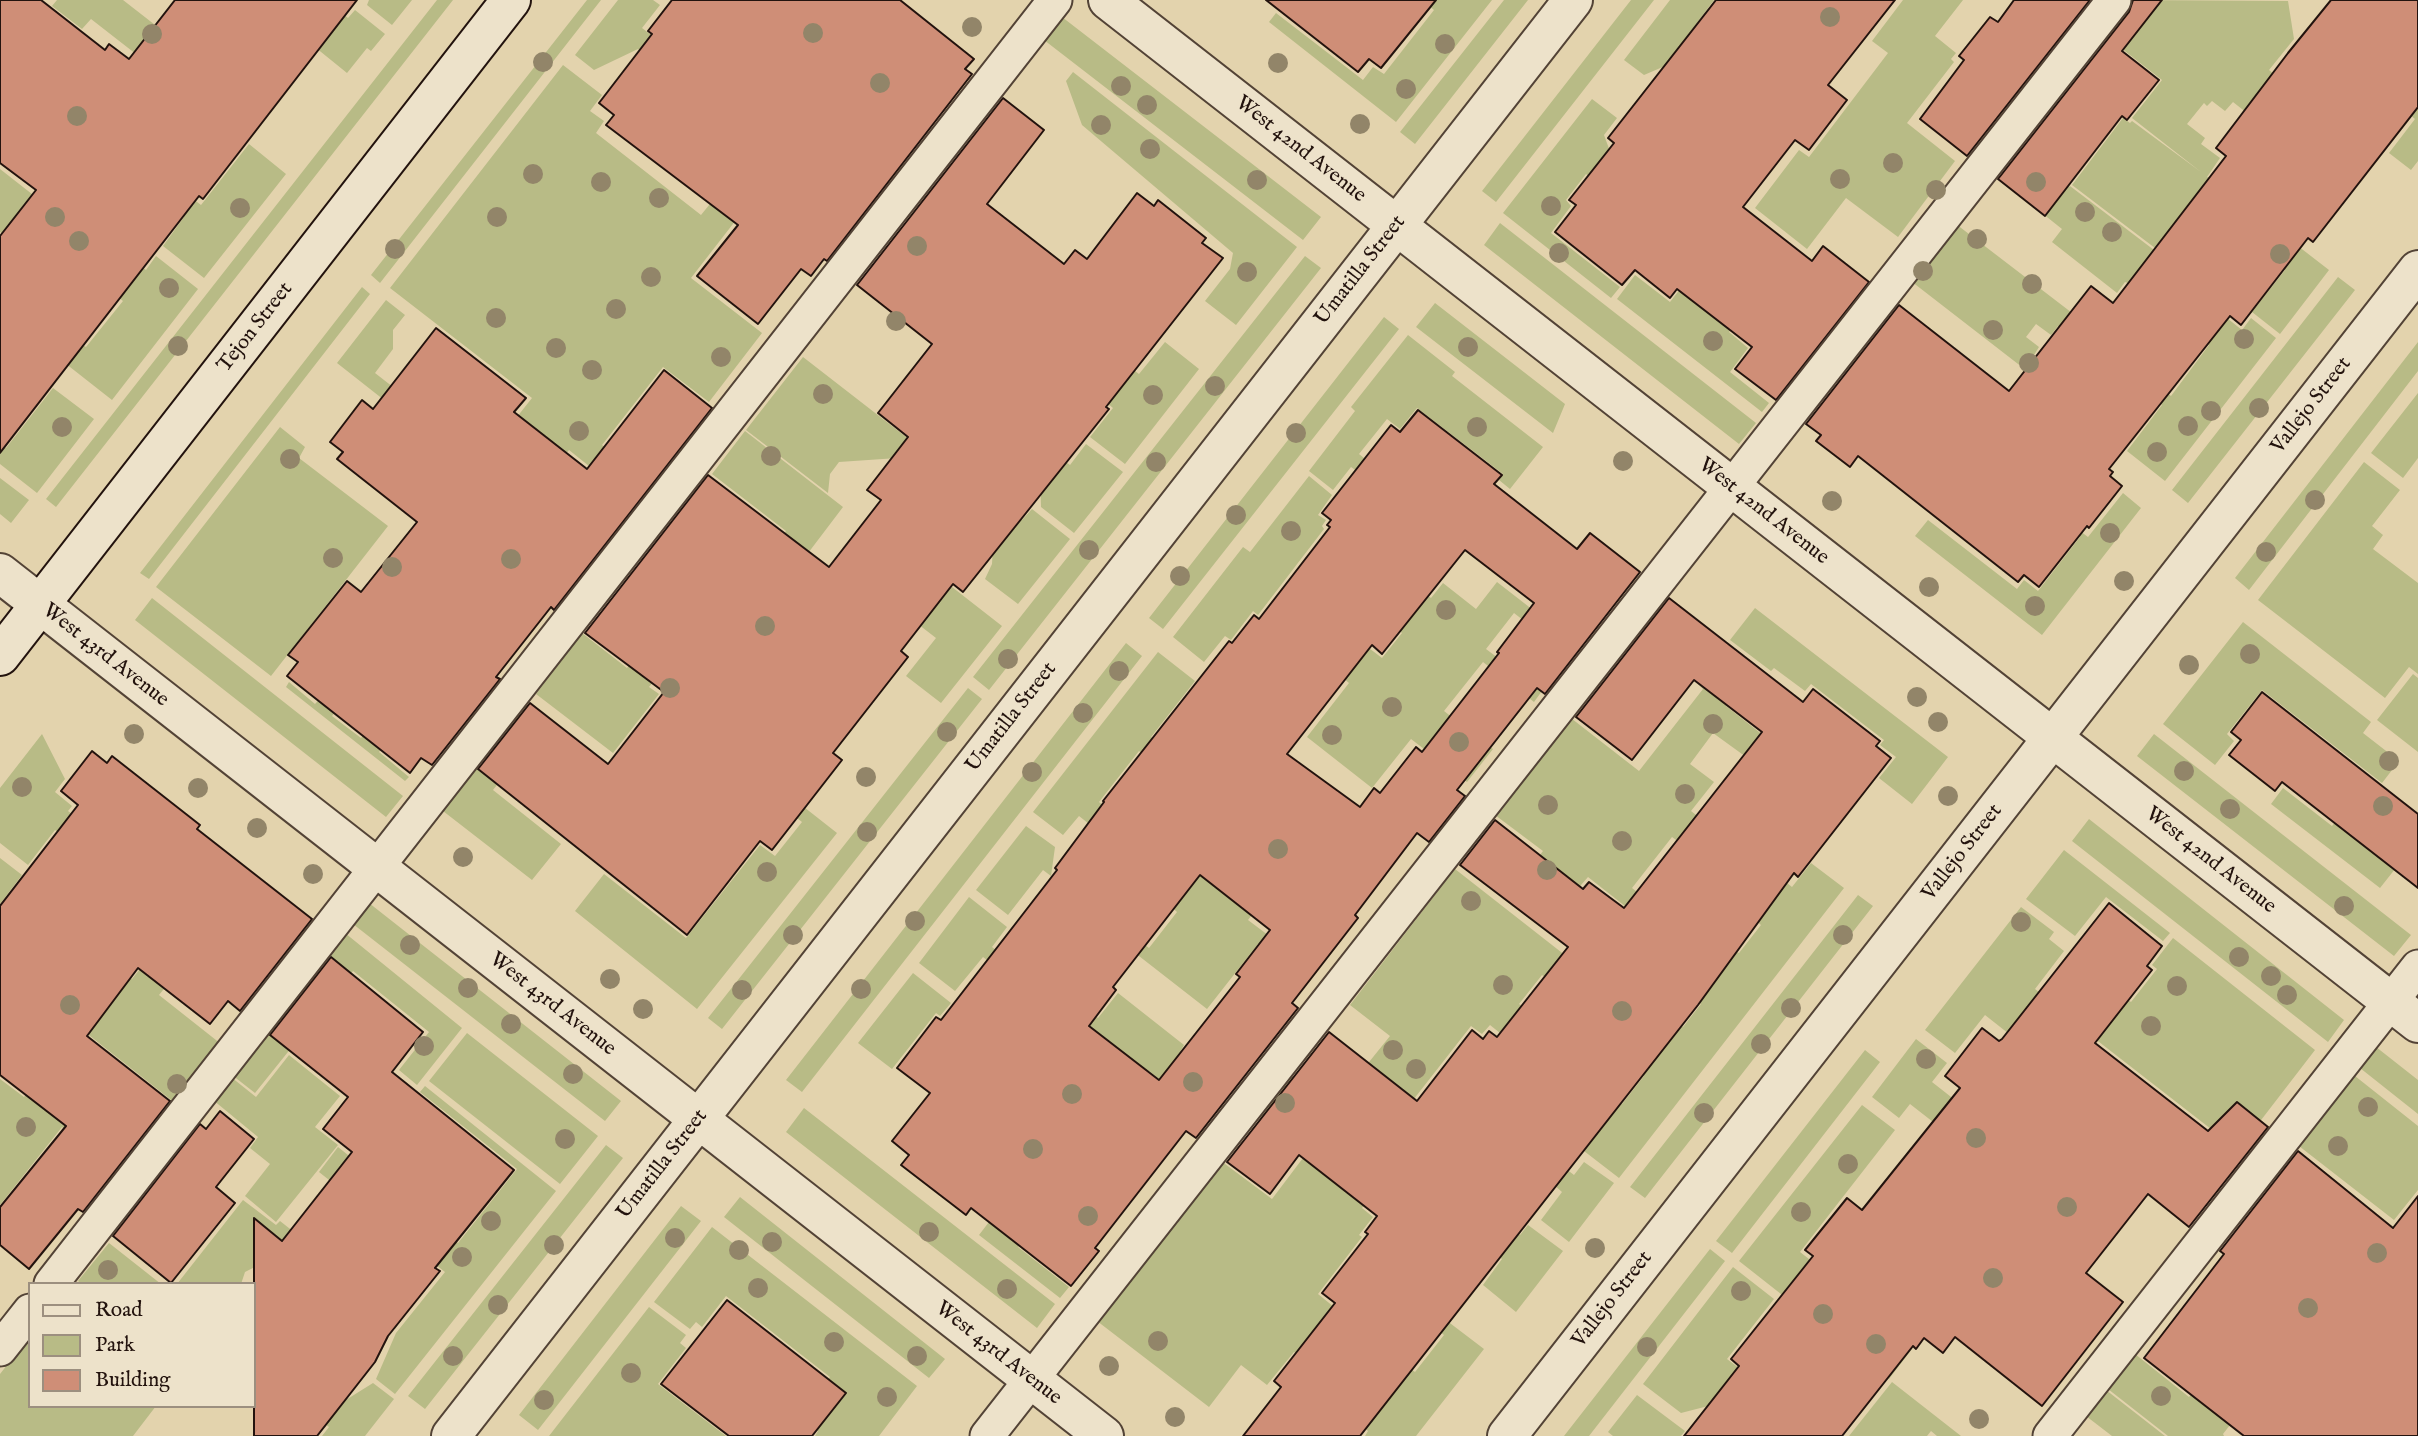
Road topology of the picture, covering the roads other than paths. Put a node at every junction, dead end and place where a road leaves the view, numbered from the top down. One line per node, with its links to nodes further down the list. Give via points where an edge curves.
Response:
1 (511, 0): 10 (street, Tejon Street)
2 (1055, 0): 13 (lane)
3 (1108, 0): 6 (street, West 42nd Avenue)
4 (1573, 0): 6 (street, Umatilla Street)
5 (2113, 0): 8 (lane)
6 (1397, 225): 8 (street, West 42nd Avenue); 16 (street, Umatilla Street)
7 (2418, 270): 12 (street, Vallejo Street)
8 (1732, 487): 12 (street, West 42nd Avenue); 20 (lane)
9 (0, 573): 10 (street, West 43rd Avenue)
10 (40, 605): 11 (street, Tejon Street); 13 (street, West 43rd Avenue)
11 (0, 656)
12 (2053, 738): 15 (street, West 42nd Avenue); 24 (street, Vallejo Street)
13 (376, 868): 16 (street, West 43rd Avenue); 17 (lane)
14 (2418, 967): 15 (lane)
15 (2404, 1013): 25 (lane)
16 (698, 1119): 20 (street, West 43rd Avenue); 21 (street, Umatilla Street)
17 (53, 1282)
18 (28, 1314): 19 (lane)
19 (0, 1349)
20 (1031, 1380): 22 (lane); 23 (street, West 43rd Avenue)
21 (451, 1436)
22 (987, 1436)
23 (1104, 1436)
24 (1507, 1436)
25 (2050, 1436)

